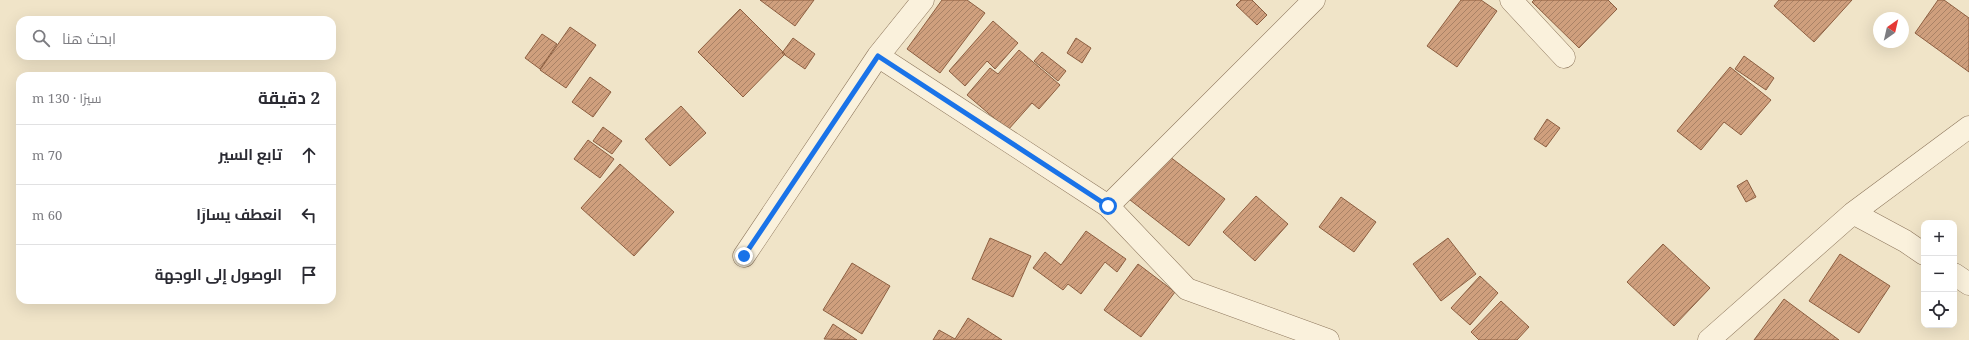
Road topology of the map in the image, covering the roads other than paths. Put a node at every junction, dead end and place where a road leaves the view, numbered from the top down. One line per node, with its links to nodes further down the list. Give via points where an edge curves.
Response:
1 (923, 0): 4 (street)
2 (1314, 0): 7 (street)
3 (1511, 0): 5 (street)
4 (878, 56): 7 (street); 10 (street)
5 (1564, 58)
6 (1969, 127): 8 (street)
7 (1108, 206): 13 (street, via 1187,290)
8 (1853, 213): 9 (street); 14 (street)
9 (1921, 252)
10 (744, 256)
11 (1957, 276): 12 (street)
12 (1969, 284)
13 (1328, 340)
14 (1709, 340)

